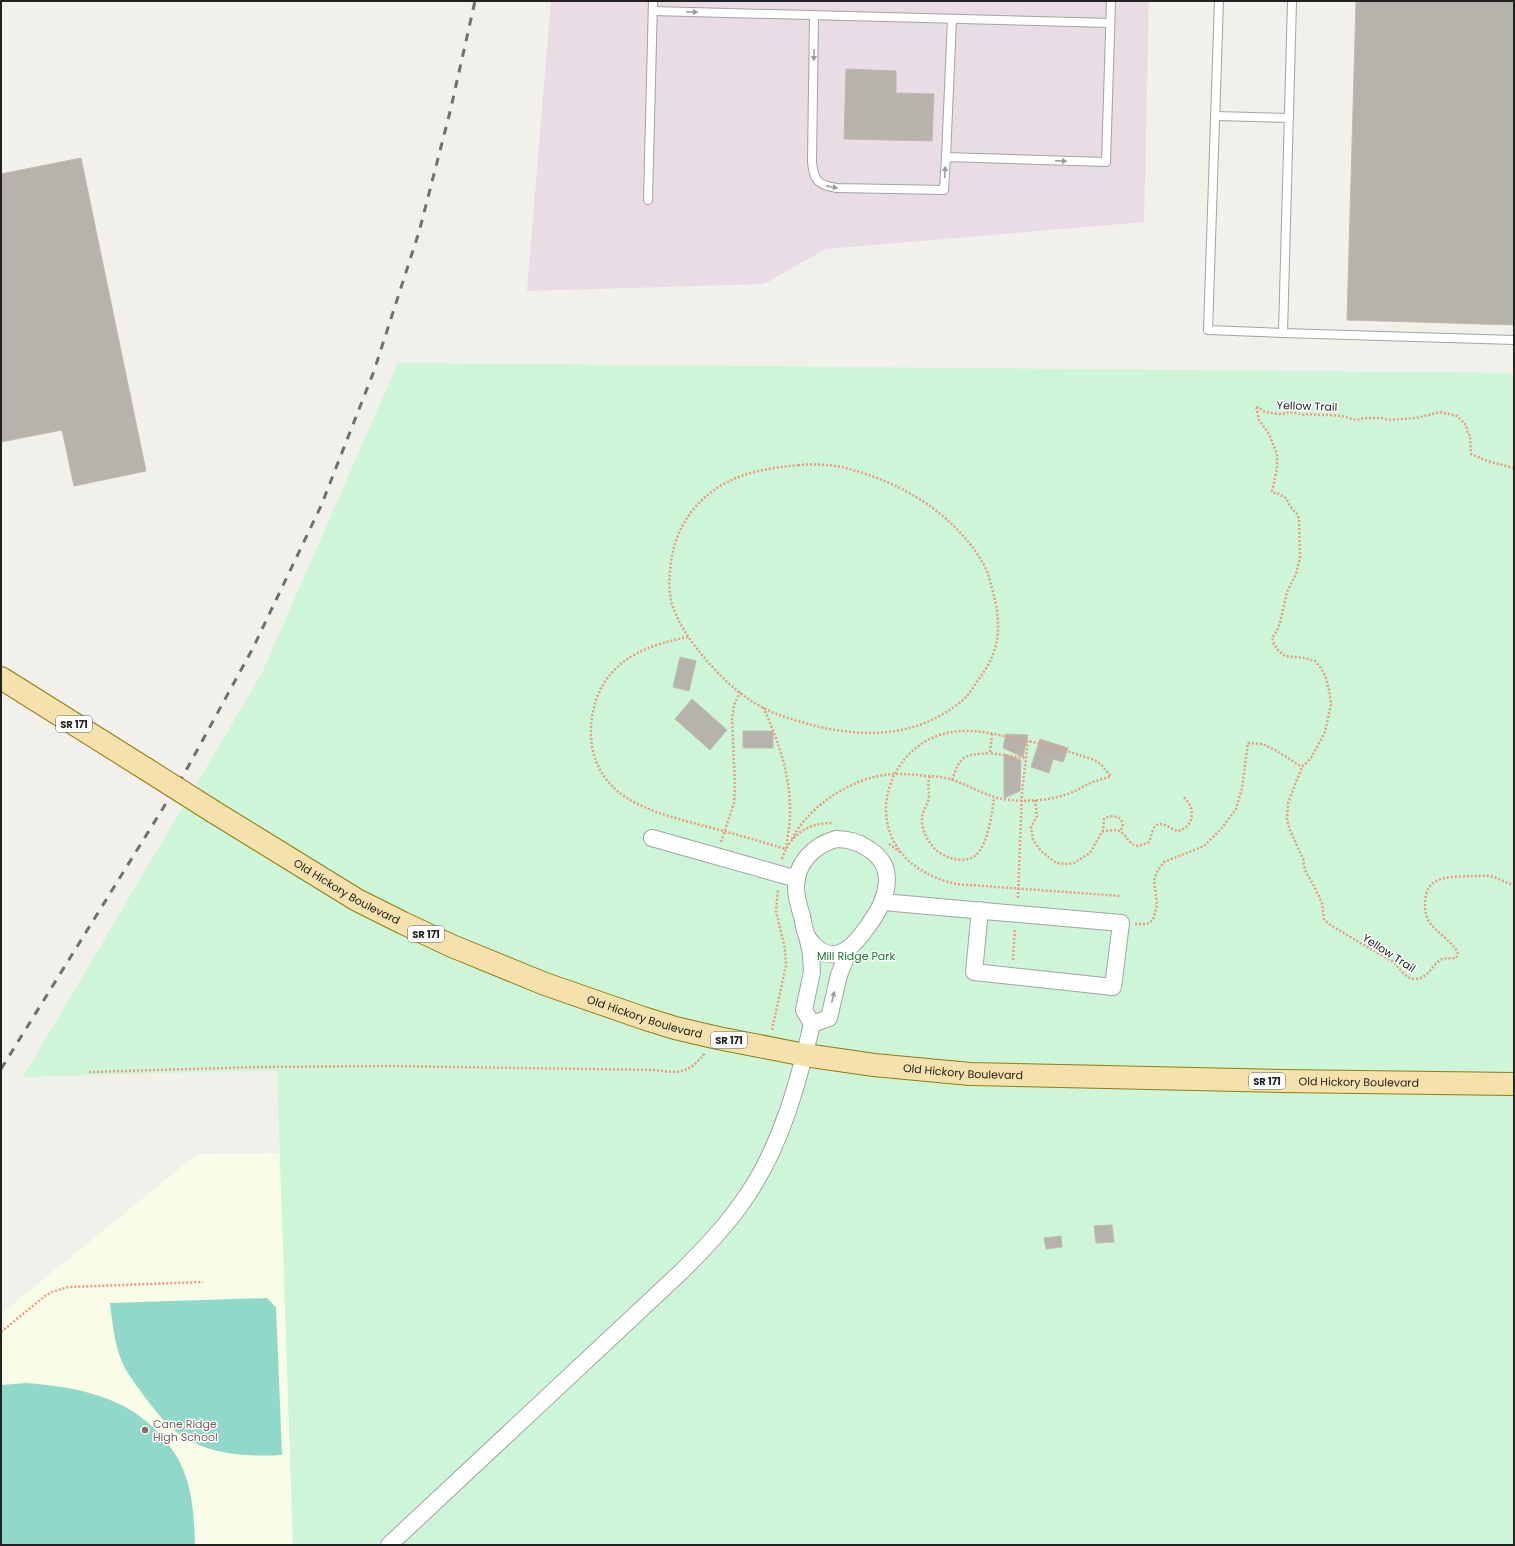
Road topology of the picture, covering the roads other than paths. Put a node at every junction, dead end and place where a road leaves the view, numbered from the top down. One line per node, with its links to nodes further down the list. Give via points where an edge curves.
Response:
1 (653, 1): 5 (lane)
2 (1111, 1): 8 (lane)
3 (1219, 1): 9 (lane)
4 (1292, 1): 10 (lane)
5 (653, 11): 6 (lane, one-way to 6); 12 (lane)
6 (814, 16): 7 (lane); 11 (lane, one-way to 11, via 812,162 817,182 837,188 944,190)
7 (952, 19): 8 (lane); 11 (lane)
8 (1110, 23): 11 (lane, one-way to 8, via 1106,162)
9 (1215, 116): 10 (lane); 13 (lane, via 1208,330)
10 (1289, 118): 13 (lane)
11 (946, 157)
12 (648, 200)
13 (1283, 333): 14 (lane)
14 (1514, 340)
15 (1, 678): 23 (main road, Old Hickory Boulevard / SR 171, bridge, via 358,900 403,923 491,963 675,1028)
16 (652, 838): 17 (street)
17 (797, 879): 18 (street, via 802,865 814,849 832,840 851,840 874,852 883,862 887,888); 20 (street, via 797,899)
18 (883, 902): 19 (street); 21 (street, via 858,941)
19 (980, 910): 19 (street, via 974,972 1114,987 1121,923)
20 (807, 936): 21 (street, via 813,945 825,953 837,954); 22 (street, via 812,972 804,1010)
21 (850, 947): 22 (street, one-way to 21, via 829,1018 839,975)
22 (812, 1024): 23 (street)
23 (804, 1055): 24 (main road, Old Hickory Boulevard / SR 171, via 977,1075); 25 (street, via 791,1104 771,1153 748,1194 720,1231 675,1278)
24 (1514, 1084)
25 (390, 1545)

